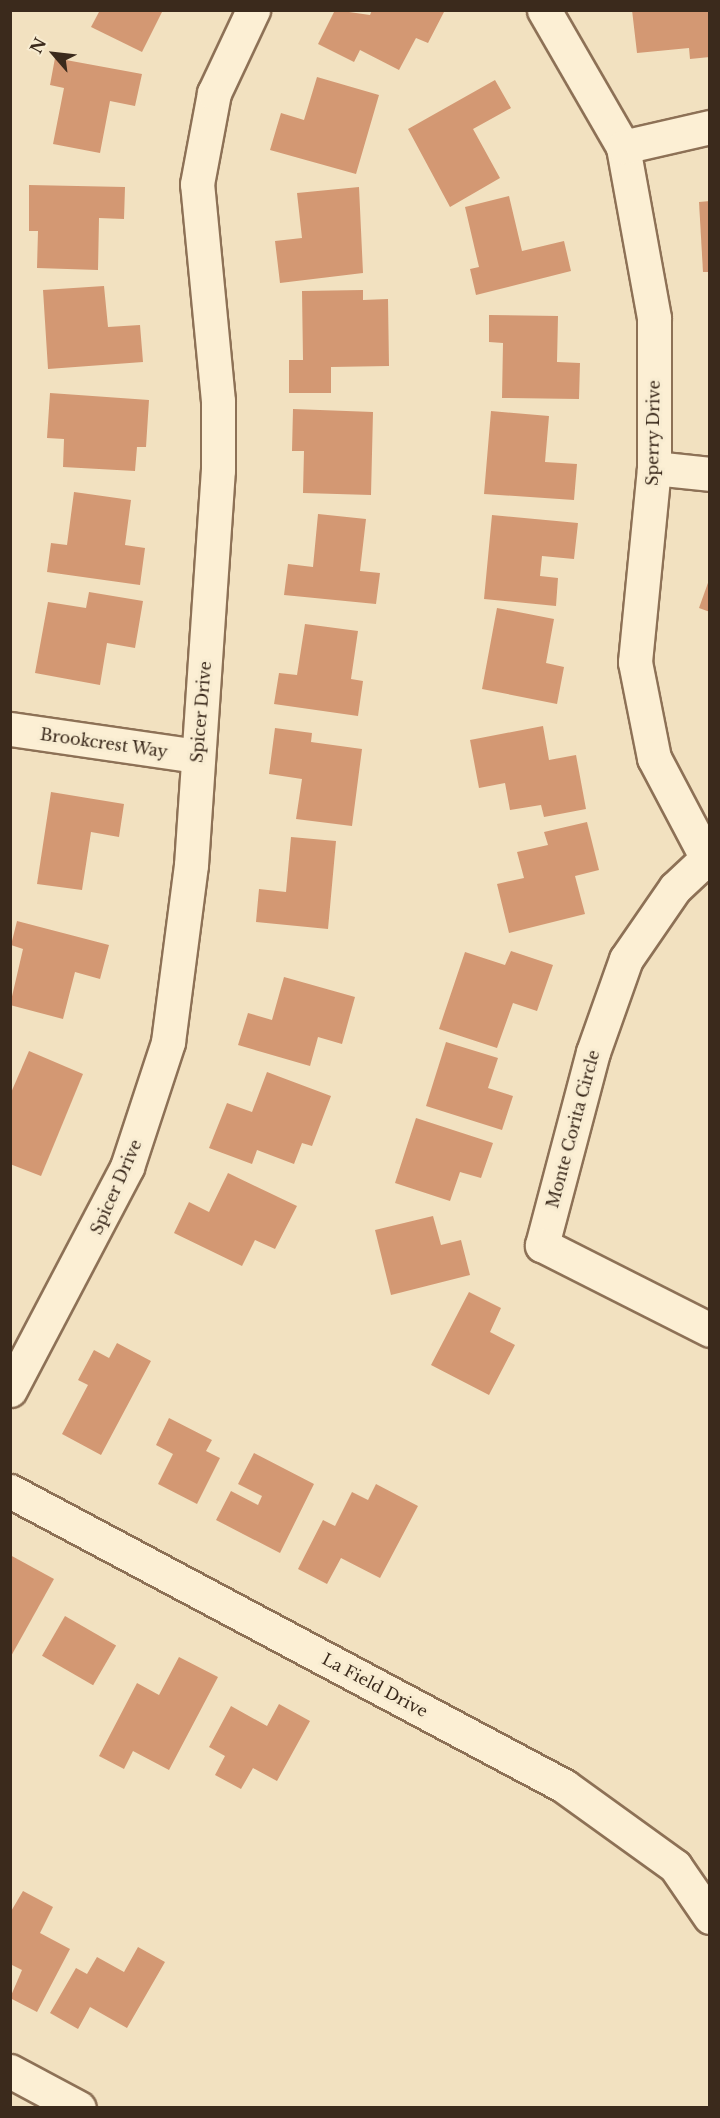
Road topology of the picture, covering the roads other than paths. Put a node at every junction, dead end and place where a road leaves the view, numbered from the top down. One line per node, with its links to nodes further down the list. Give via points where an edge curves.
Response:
1 (253, 10): 8 (street, Spicer Drive, via 214,93 197,184 218,413 211,604)
2 (544, 10): 4 (street, Sperry Drive)
3 (710, 127): 4 (street)
4 (623, 147): 5 (street, Sperry Drive, via 654,318)
5 (654, 468): 6 (street); 9 (street, Sperry Drive, via 635,662 654,758)
6 (710, 474)
7 (10, 729): 8 (street, Brookcrest Way)
8 (197, 756): 11 (street, Spicer Drive, via 182,952 154,1093 98,1231)
9 (708, 861): 10 (street, Monte Corita Circle, via 675,888 626,959 593,1052 542,1245)
10 (710, 1330)
11 (10, 1390)
12 (10, 1491): 13 (street, La Field Drive, via 564,1786 675,1866)
13 (710, 1917)
14 (10, 2071): 15 (street)
15 (78, 2108)

